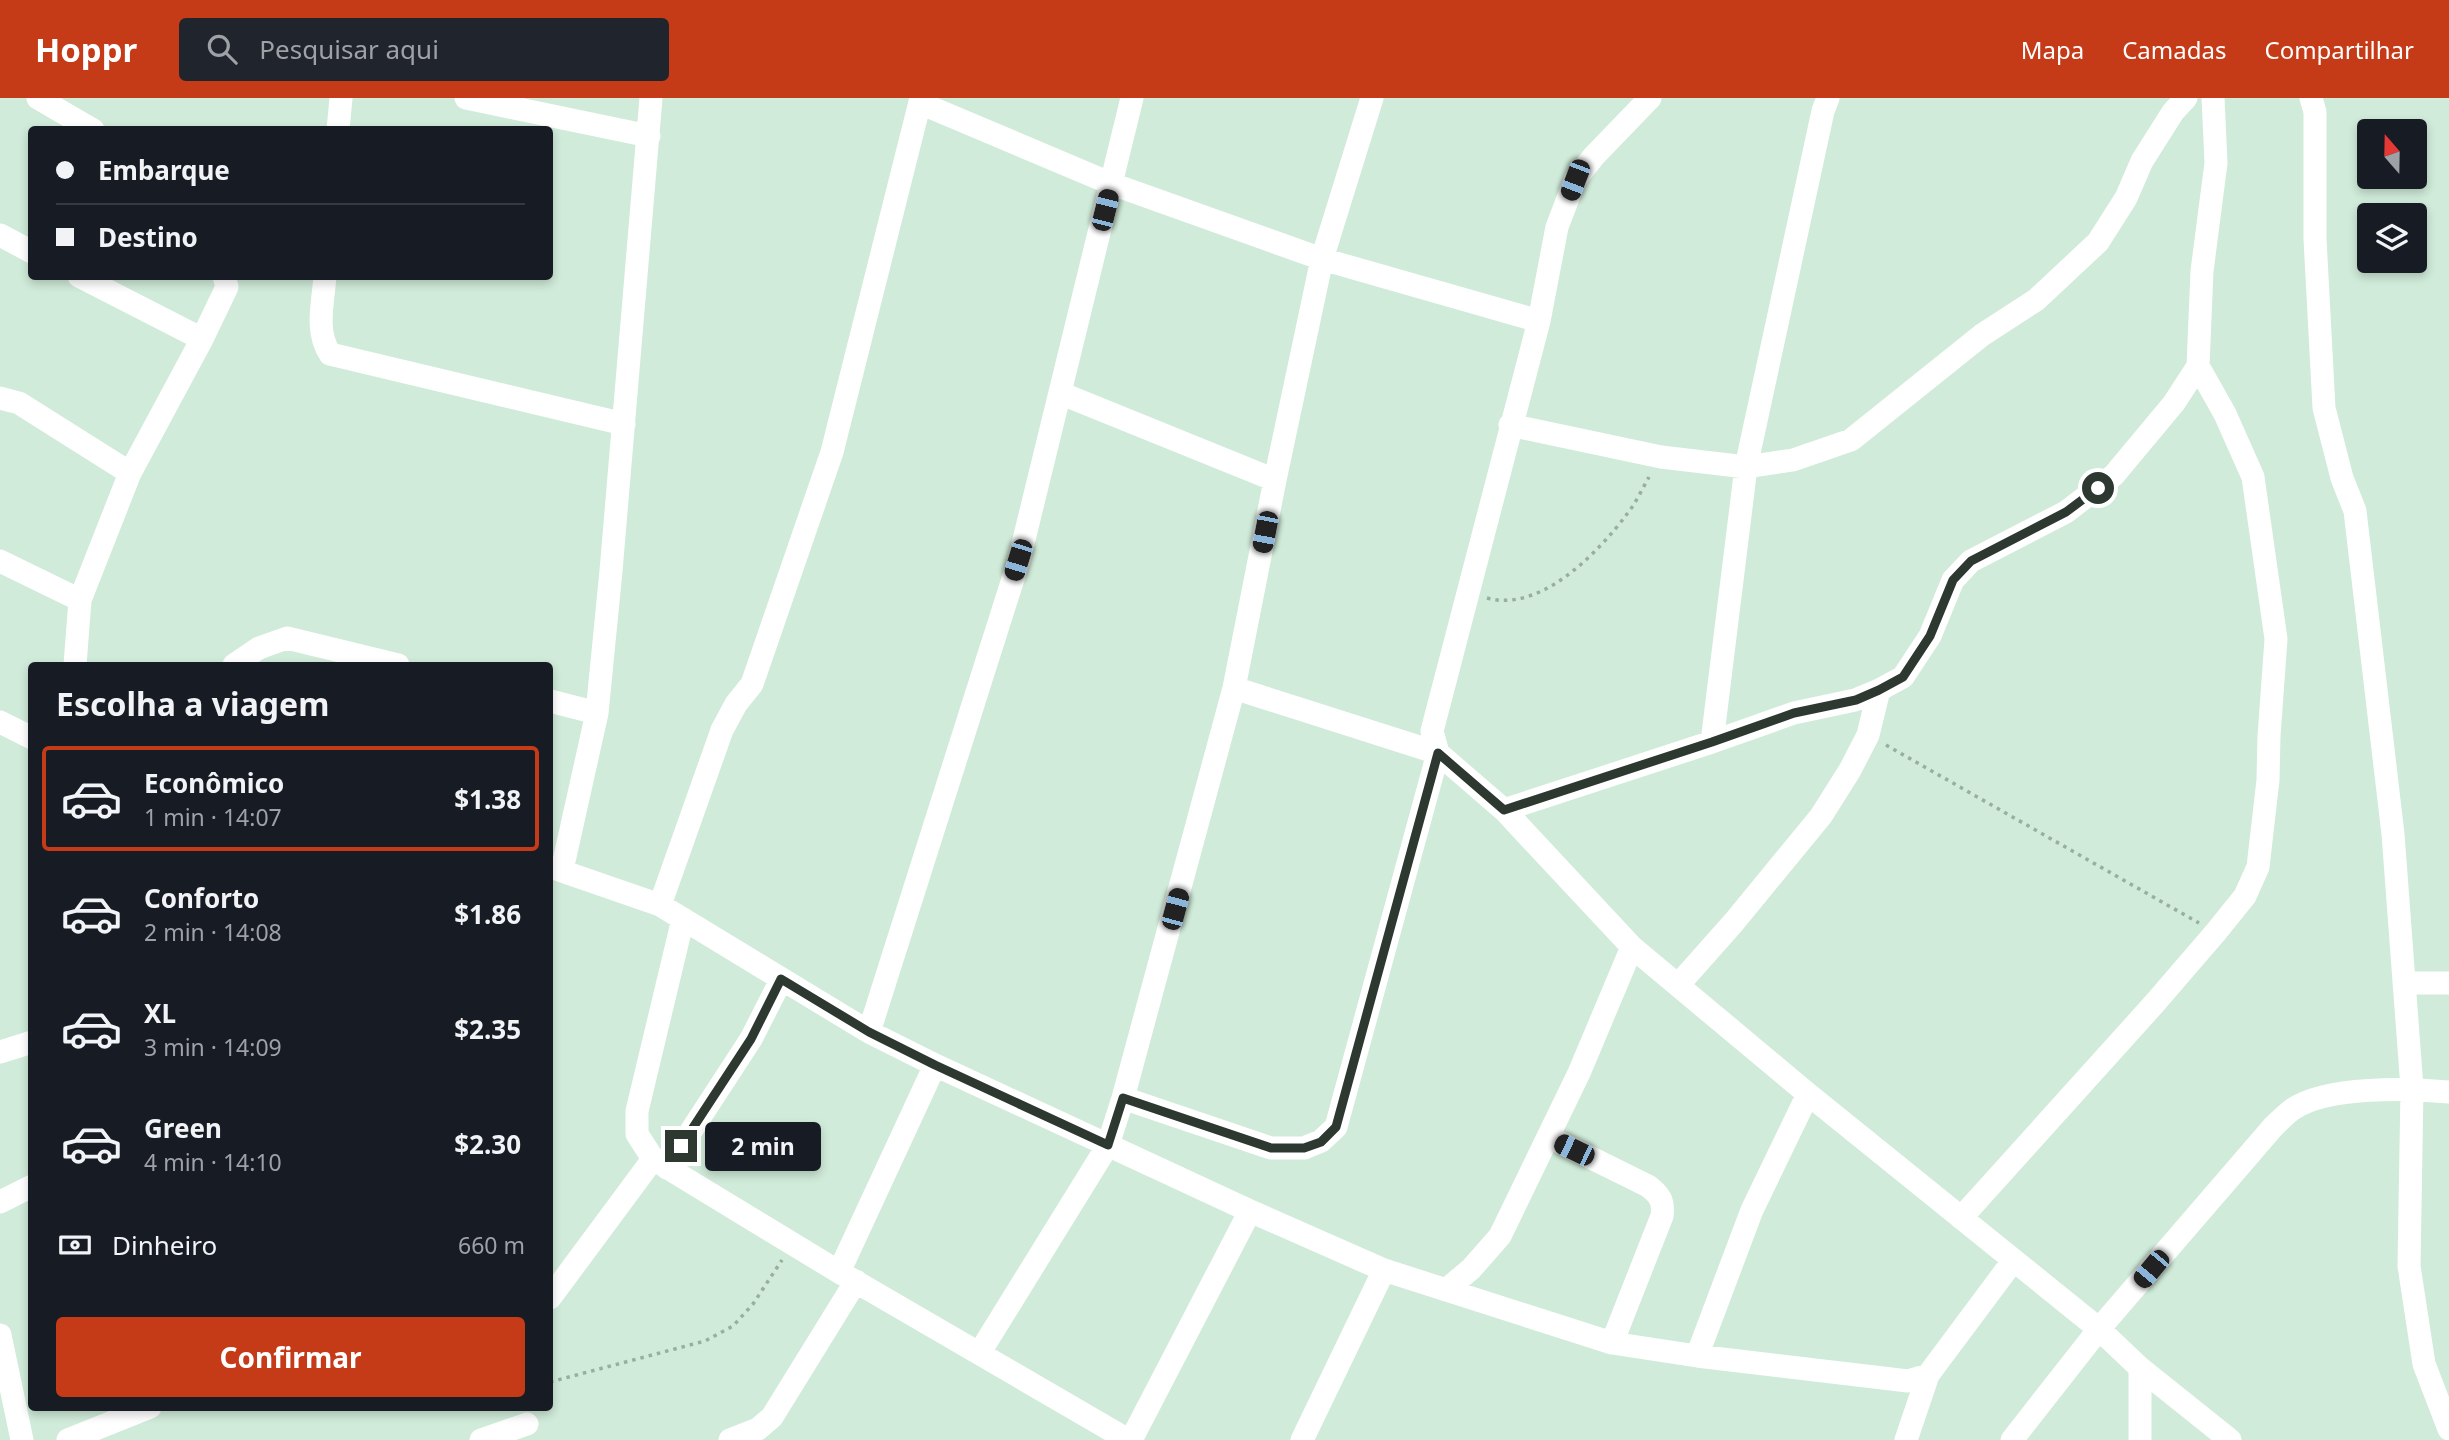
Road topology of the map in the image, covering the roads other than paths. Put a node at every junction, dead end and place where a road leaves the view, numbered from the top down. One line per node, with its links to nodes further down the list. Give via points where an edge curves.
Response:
1 (38, 98): 13 (street)
2 (341, 98): 14 (street)
3 (466, 98): 15 (street)
4 (650, 98): 15 (street)
5 (1132, 98): 16 (street)
6 (1372, 98): 19 (street)
7 (1650, 98): 23 (street, via 1575,180 1557,227)
8 (1828, 98): 30 (street)
9 (2186, 98): 30 (street, via 2142,161 2126,198 2098,242 2036,300 1982,335 1851,440 1793,460)
10 (2213, 98): 25 (street, via 2216,163 2202,271)
11 (2311, 98): 52 (street, via 2324,408 2355,511 2393,834)
12 (920, 100): 16 (street); 48 (street, via 832,452 752,684 722,730)
13 (86, 126)
14 (338, 126)
15 (649, 136): 28 (street)
16 (1112, 184): 19 (street); 26 (street)
17 (0, 235): 18 (street)
18 (28, 250)
19 (1322, 259): 23 (street); 32 (street)
20 (87, 280): 24 (street)
21 (225, 280): 24 (street, via 227,287)
22 (325, 280): 28 (street, via 320,329 330,355)
23 (1539, 321): 29 (street)
24 (202, 339): 31 (street)
25 (2198, 366): 39 (street, via 2114,475 2066,512 1971,561 1953,580 1930,636 1903,677); 69 (street, via 2253,477 2276,639 2258,867 2245,896 2216,932)
26 (1060, 393): 32 (street); 55 (street, via 1018,560)
27 (0, 398): 31 (street, via 19,403)
28 (624, 424): 41 (street)
29 (1510, 425): 30 (street, via 1661,457); 45 (street, via 1432,731)
30 (1746, 467): 44 (street)
31 (130, 473): 34 (street)
32 (1275, 480): 38 (street)
33 (0, 561): 34 (street)
34 (80, 600): 35 (street)
35 (75, 662)
36 (238, 662): 37 (street, via 259,648 288,638)
37 (386, 662)
38 (1234, 688): 45 (street); 62 (street)
39 (1879, 690): 44 (street); 54 (street, via 1868,736 1821,816)
40 (553, 702): 41 (street)
41 (597, 713): 47 (street)
42 (0, 722): 43 (street)
43 (28, 736)
44 (1712, 742): 46 (street)
45 (1438, 753): 46 (street); 62 (street, via 1336,1127 1321,1142 1304,1148 1271,1148)
46 (1504, 810): 50 (street)
47 (556, 869): 48 (street)
48 (660, 905): 49 (street)
49 (683, 919): 51 (street); 65 (street, via 637,1111 637,1133)
50 (1632, 947): 54 (street); 63 (street)
51 (781, 979): 55 (street); 65 (street, via 751,1039)
52 (2404, 983): 53 (street); 59 (street)
53 (2449, 983)
54 (1678, 985): 61 (street)
55 (869, 1032): 58 (street)
56 (28, 1043): 57 (street)
57 (0, 1052)
58 (935, 1065): 64 (street); 72 (street)
59 (2412, 1088): 60 (street); 75 (street, via 2315,1099 2293,1109); 84 (street, via 2409,1266 2424,1364)
60 (2449, 1092)
61 (1808, 1094): 69 (street); 79 (street, via 1752,1210)
62 (1123, 1098): 64 (street)
63 (1549, 1137): 73 (street, via 1500,1236); 77 (street, via 1647,1186 1664,1204)
64 (1108, 1145): 68 (street); 78 (street)
65 (660, 1163): 72 (street); 74 (street)
66 (28, 1188): 67 (street)
67 (0, 1202)
68 (1250, 1211): 71 (street); 89 (street)
69 (1961, 1218): 70 (street)
70 (2013, 1261): 75 (street); 81 (street)
71 (1384, 1270): 73 (street); 90 (street)
72 (847, 1276): 78 (street); 88 (street, via 772,1417 758,1429)
73 (1446, 1290): 77 (street)
74 (553, 1294)
75 (2099, 1329): 80 (street); 92 (street)
76 (0, 1335): 85 (street)
77 (1612, 1343): 79 (street)
78 (980, 1352): 89 (street)
79 (1697, 1356): 81 (street, via 1908,1381)
80 (2140, 1368): 93 (street); 94 (street)
81 (1928, 1375): 91 (street)
82 (140, 1411): 86 (street)
83 (528, 1424): 87 (street)
84 (2449, 1429)
85 (22, 1440)
86 (68, 1440)
87 (481, 1440)
88 (730, 1440)
89 (1129, 1440)
90 (1302, 1440)
91 (1906, 1440)
92 (2012, 1440)
93 (2140, 1440)
94 (2230, 1440)

